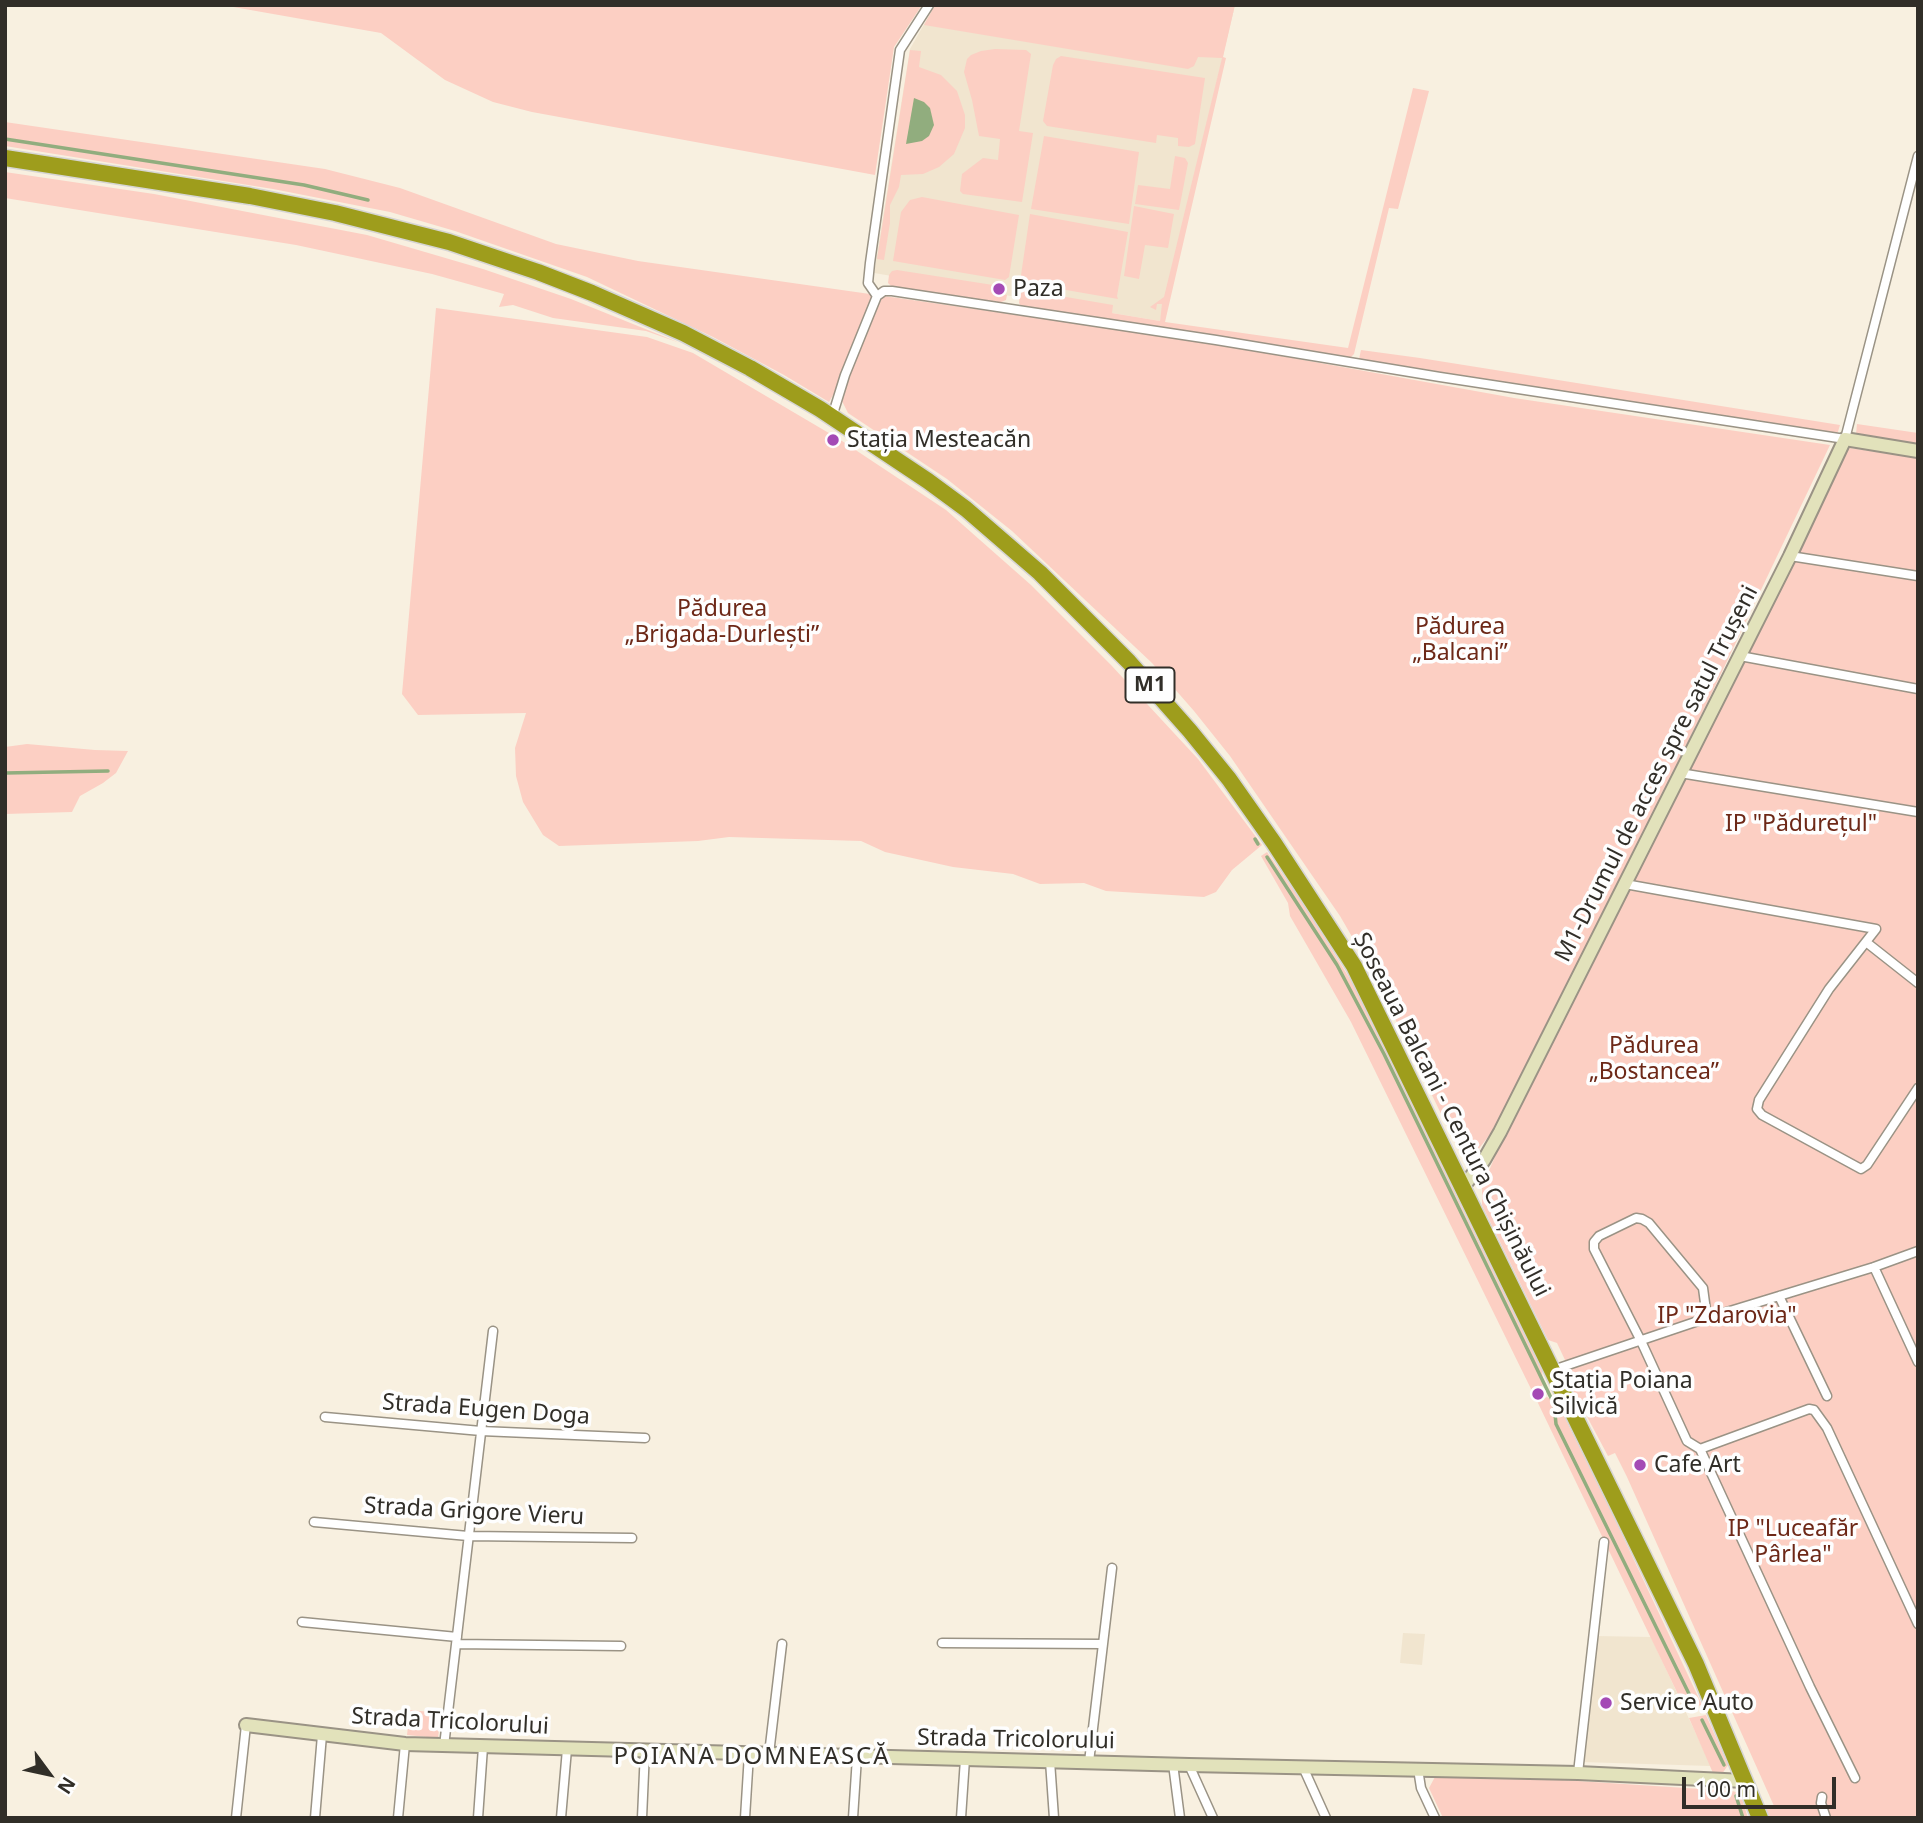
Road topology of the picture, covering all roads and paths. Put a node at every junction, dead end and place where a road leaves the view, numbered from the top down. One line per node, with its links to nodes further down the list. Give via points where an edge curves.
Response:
1 (929, 5): 4 (street, via 900,50 868,283)
2 (1918, 156): 6 (street)
3 (5, 158): 5 (highway, Șoseaua Balcani - Centura Chișinăului / M1, via 262,199 449,242 538,272 652,319)
4 (877, 296): 5 (street); 6 (street, via 891,291 1011,308)
5 (832, 416): 18 (highway, Șoseaua Balcani - Centura Chișinăului / M1, via 966,509 1021,557 1113,645 1190,730 1274,843 1354,966)
6 (1845, 439): 7 (street); 8 (street, M1-Drumul de acces spre satul Trușeni)
7 (1918, 451)
8 (1790, 555): 9 (street); 10 (street, M1-Drumul de acces spre satul Trușeni)
9 (1918, 576)
10 (1740, 656): 11 (street); 12 (street, M1-Drumul de acces spre satul Trușeni)
11 (1918, 689)
12 (1680, 773): 13 (street); 14 (street, M1-Drumul de acces spre satul Trușeni)
13 (1918, 811)
14 (1625, 884): 15 (street, via 1876,929); 18 (street, M1-Drumul de acces spre satul Trușeni, via 1500,1132)
15 (1866, 942): 16 (street); 17 (street, via 1829,989 1757,1109 1861,1168)
16 (1918, 983)
17 (1918, 1088)
18 (1463, 1187): 26 (highway, Șoseaua Balcani - Centura Chișinăului / M1)
19 (1918, 1251): 20 (street)
20 (1874, 1267): 21 (street); 25 (street)
21 (1779, 1296): 22 (street); 27 (street)
22 (1707, 1318): 24 (street); 24 (street, via 1703,1288 1649,1223 1636,1218 1599,1236 1594,1250)
23 (493, 1331): 29 (street)
24 (1640, 1340): 26 (street); 31 (street, via 1687,1441)
25 (1918, 1362)
26 (1553, 1370): 63 (highway, Șoseaua Balcani - Centura Chișinăului / M1, via 1696,1664)
27 (1827, 1396)
28 (325, 1417): 29 (street, Strada Eugen Doga)
29 (481, 1431): 30 (street, Strada Eugen Doga); 33 (street)
30 (645, 1438)
31 (1700, 1448): 38 (street, via 1814,1410 1827,1428); 62 (street)
32 (314, 1522): 33 (street, Strada Grigore Vieru)
33 (468, 1536): 34 (street, Strada Grigore Vieru); 39 (street)
34 (632, 1538)
35 (1604, 1542): 61 (street)
36 (1112, 1568): 42 (street)
37 (302, 1622): 39 (street)
38 (1918, 1624)
39 (456, 1641): 43 (street); 47 (street)
40 (942, 1643): 42 (street)
41 (782, 1644): 52 (street)
42 (1103, 1644): 56 (street)
43 (621, 1646)
44 (246, 1726): 45 (street, Strada Tricolorului); 65 (street)
45 (321, 1735): 46 (street, Strada Tricolorului); 66 (street)
46 (405, 1744): 47 (street, Strada Tricolorului); 67 (street)
47 (444, 1746): 48 (street, Strada Tricolorului)
48 (483, 1747): 49 (street, Strada Tricolorului); 68 (street)
49 (566, 1749): 50 (street, Strada Tricolorului); 69 (street)
50 (645, 1751): 51 (street, Strada Tricolorului); 70 (street)
51 (749, 1754): 52 (street, Strada Tricolorului); 71 (street)
52 (769, 1754): 53 (street, Strada Tricolorului)
53 (857, 1757): 54 (street, Strada Tricolorului); 72 (street)
54 (965, 1759): 55 (street, Strada Tricolorului); 73 (street)
55 (1050, 1761): 56 (street, Strada Tricolorului); 74 (street)
56 (1089, 1762): 57 (street, Strada Tricolorului)
57 (1173, 1764): 58 (street, Strada Tricolorului); 75 (street)
58 (1189, 1765): 59 (street, Strada Tricolorului); 76 (street)
59 (1303, 1767): 60 (street, Strada Tricolorului); 77 (street)
60 (1418, 1769): 61 (street, Strada Tricolorului); 78 (street)
61 (1578, 1773): 63 (street, Strada Tricolorului)
62 (1855, 1778)
63 (1745, 1781): 79 (highway, Șoseaua Balcani - Centura Chișinăului / M1)
64 (1822, 1797): 80 (street)
65 (236, 1818)
66 (315, 1818)
67 (398, 1818)
68 (478, 1818)
69 (561, 1818)
70 (642, 1818)
71 (745, 1818)
72 (853, 1818)
73 (961, 1818)
74 (1054, 1818)
75 (1180, 1818)
76 (1213, 1818)
77 (1326, 1818)
78 (1435, 1818)
79 (1760, 1818)
80 (1826, 1818)

